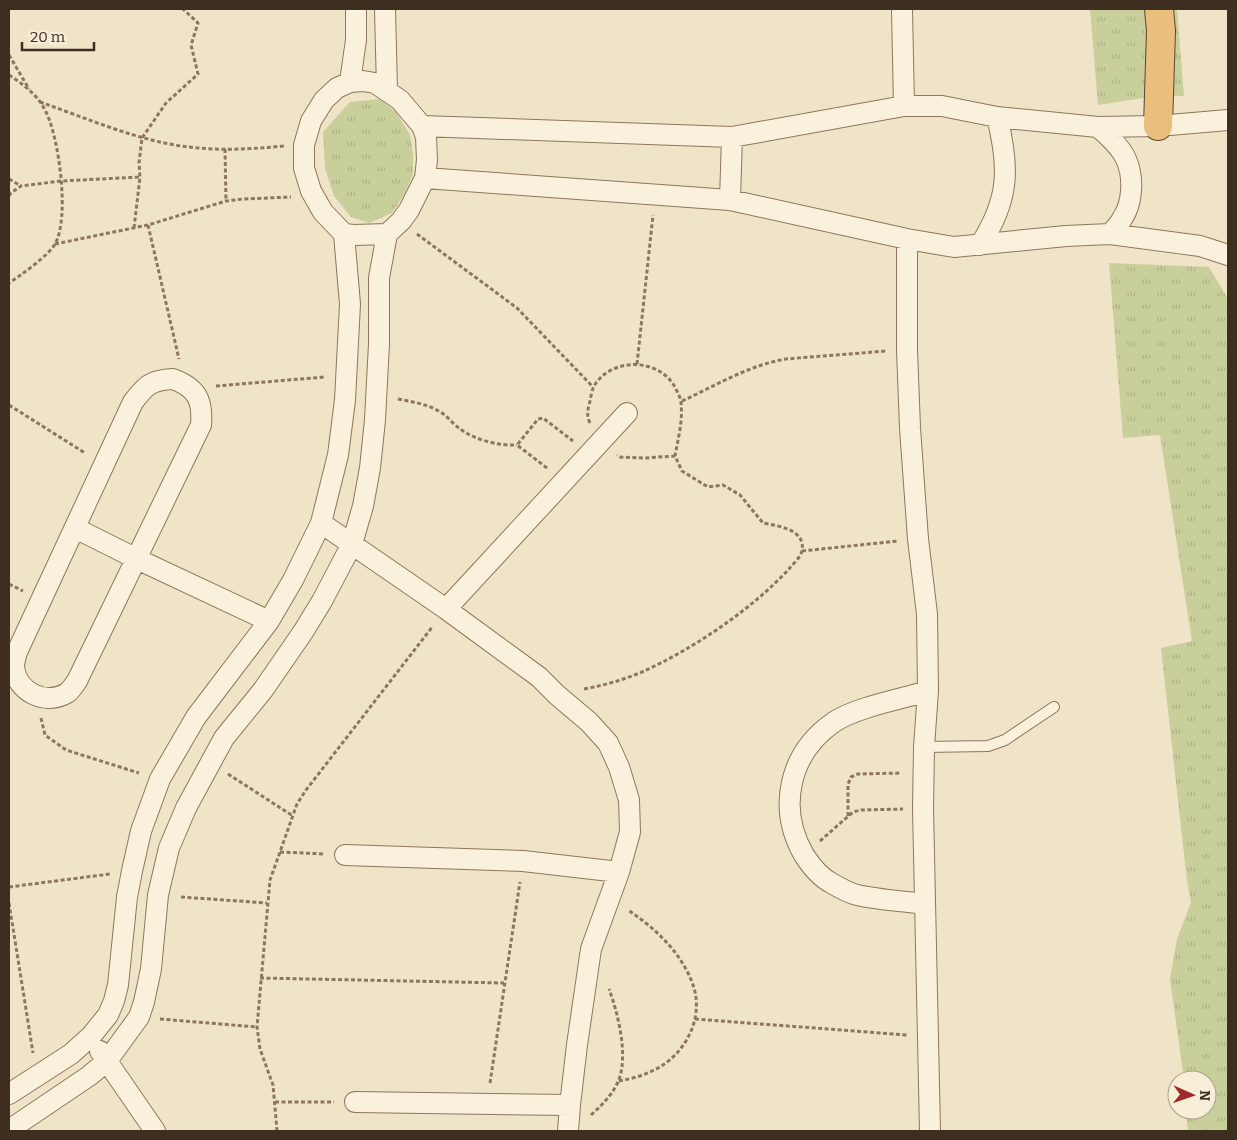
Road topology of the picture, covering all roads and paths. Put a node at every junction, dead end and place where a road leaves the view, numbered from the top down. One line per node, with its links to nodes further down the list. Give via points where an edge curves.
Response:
1 (183, 9): 19 (path, via 198,23 191,46 198,74 166,103)
2 (356, 9): 8 (street, via 356,40)
3 (384, 9): 9 (street)
4 (902, 9): 12 (street)
5 (1159, 9): 16 (highway)
6 (9, 55): 10 (path)
7 (9, 75): 10 (path)
8 (350, 82): 9 (street, via 375,83); 20 (street, via 336,88 324,100 311,121)
9 (387, 90): 15 (street)
10 (31, 92): 11 (path)
11 (40, 102): 19 (path); 25 (path, via 52,130)
12 (904, 106): 13 (street, via 942,106); 18 (street)
13 (997, 117): 17 (street); 39 (street, via 1006,163 1005,185 992,226)
14 (1228, 120): 16 (street)
15 (422, 126): 18 (street); 23 (street, via 426,137)
16 (1158, 126): 17 (street)
17 (1098, 127): 36 (street, via 1126,159 1131,179 1130,199 1123,218)
18 (732, 137): 30 (street)
19 (142, 138): 21 (path, via 188,147); 22 (path)
20 (304, 145): 21 (path); 29 (street, via 304,168)
21 (225, 149): 31 (path)
22 (140, 178): 25 (path); 33 (path)
23 (426, 178): 27 (street); 34 (street)
24 (9, 179): 26 (path)
25 (61, 181): 26 (path); 38 (path, via 60,228)
26 (21, 186): 28 (path)
27 (655, 194): 30 (street); 43 (path)
28 (9, 196)
29 (314, 196): 31 (path, via 261,197); 35 (street, via 322,212)
30 (730, 200): 37 (street)
31 (226, 202): 32 (path)
32 (148, 225): 33 (path); 45 (path)
33 (134, 228): 38 (path)
34 (394, 228): 35 (street); 46 (path, via 517,308); 47 (street, via 379,278)
35 (344, 234): 44 (street, via 350,304)
36 (1110, 234): 39 (street); 40 (street, via 1200,246)
37 (908, 239): 39 (street, via 954,247); 42 (street)
38 (55, 244): 41 (path, via 26,272)
39 (980, 245)
40 (1228, 255)
41 (9, 283)
42 (907, 350): 48 (path, via 771,361); 58 (street)
43 (637, 364): 46 (path, via 620,366 605,374); 48 (path, via 657,369 673,383)
44 (345, 376): 45 (path); 56 (street, via 338,455)
45 (187, 386): 54 (street, via 173,379 157,380 144,387 133,402); 61 (street, via 198,396 203,410 201,425)
46 (594, 387): 52 (path, via 587,416)
47 (375, 396): 51 (path, via 421,403 443,413 460,429 481,439 504,446); 59 (street, via 370,468)
48 (682, 401): 53 (path)
49 (9, 405): 54 (path)
50 (627, 413): 52 (street)
51 (518, 445): 52 (path, via 538,419 543,418); 55 (path)
52 (594, 449): 53 (path, via 620,457); 55 (street)
53 (675, 456): 60 (path, via 682,471 708,486 723,485 740,495 763,523 794,532)
54 (104, 465): 57 (street)
55 (564, 481): 62 (street)
56 (321, 524): 59 (street); 63 (street)
57 (76, 528): 61 (street); 66 (street, via 17,652 14,666 22,686)
58 (918, 539): 60 (path); 64 (street, via 927,614)
59 (352, 544): 62 (street); 69 (street, via 303,632 263,690 224,738)
60 (802, 551): 65 (path, via 774,586 696,643 614,683)
61 (137, 559): 63 (street); 66 (street, via 77,681 68,692 55,698)
62 (446, 609): 65 (street, via 539,677); 73 (path, via 306,790)
63 (269, 621): 71 (street, via 196,717)
64 (928, 691): 68 (street); 76 (street, via 861,710 836,721 814,738 798,761 790,787 789,815 796,841)
65 (557, 695): 80 (street, via 608,742 619,767 628,800 630,832)
66 (40, 698): 71 (path, via 45,735 66,750)
67 (1054, 707): 68 (lane, via 1005,740 988,746)
68 (924, 747): 70 (street)
69 (210, 762): 73 (path); 82 (street, via 169,848)
70 (924, 772): 72 (street); 74 (path, via 858,774 851,777)
71 (160, 779): 79 (street, via 141,831)
72 (923, 808): 74 (path, via 861,810); 86 (street)
73 (293, 816): 75 (path)
74 (848, 816): 76 (path)
75 (280, 852): 77 (path); 84 (path, via 270,880)
76 (804, 854): 86 (street, via 810,865 831,883 856,895)
77 (345, 855): 78 (street)
78 (523, 862): 80 (street); 89 (path)
79 (132, 871): 81 (path); 94 (street, via 114,1001 108,1015)
80 (619, 872): 83 (street)
81 (9, 887)
82 (158, 895): 84 (path); 91 (street, via 151,969)
83 (609, 899): 92 (path, via 640,918 680,960 696,997); 103 (street, via 591,949)
84 (267, 903): 88 (path)
85 (9, 904): 87 (path)
86 (925, 904): 95 (street)
87 (11, 928): 97 (path)
88 (260, 978): 89 (path); 93 (path)
89 (504, 983): 102 (path)
90 (608, 986): 98 (path, via 621,1036)
91 (139, 1017): 93 (path); 96 (street)
92 (695, 1019): 95 (path); 98 (path, via 687,1039 672,1058 652,1071)
93 (257, 1026): 100 (path)
94 (91, 1036): 96 (street); 97 (street, via 71,1054)
95 (928, 1036): 109 (street)
96 (107, 1061): 105 (street); 106 (street)
97 (36, 1076): 99 (street)
98 (619, 1081): 104 (path, via 611,1095)
99 (9, 1094)
100 (275, 1102): 101 (path); 107 (path)
101 (355, 1102): 102 (street)
102 (489, 1104): 103 (street)
103 (570, 1105): 108 (street)
104 (590, 1117)
105 (9, 1130)
106 (155, 1131)
107 (277, 1131)
108 (568, 1131)
109 (930, 1131)

